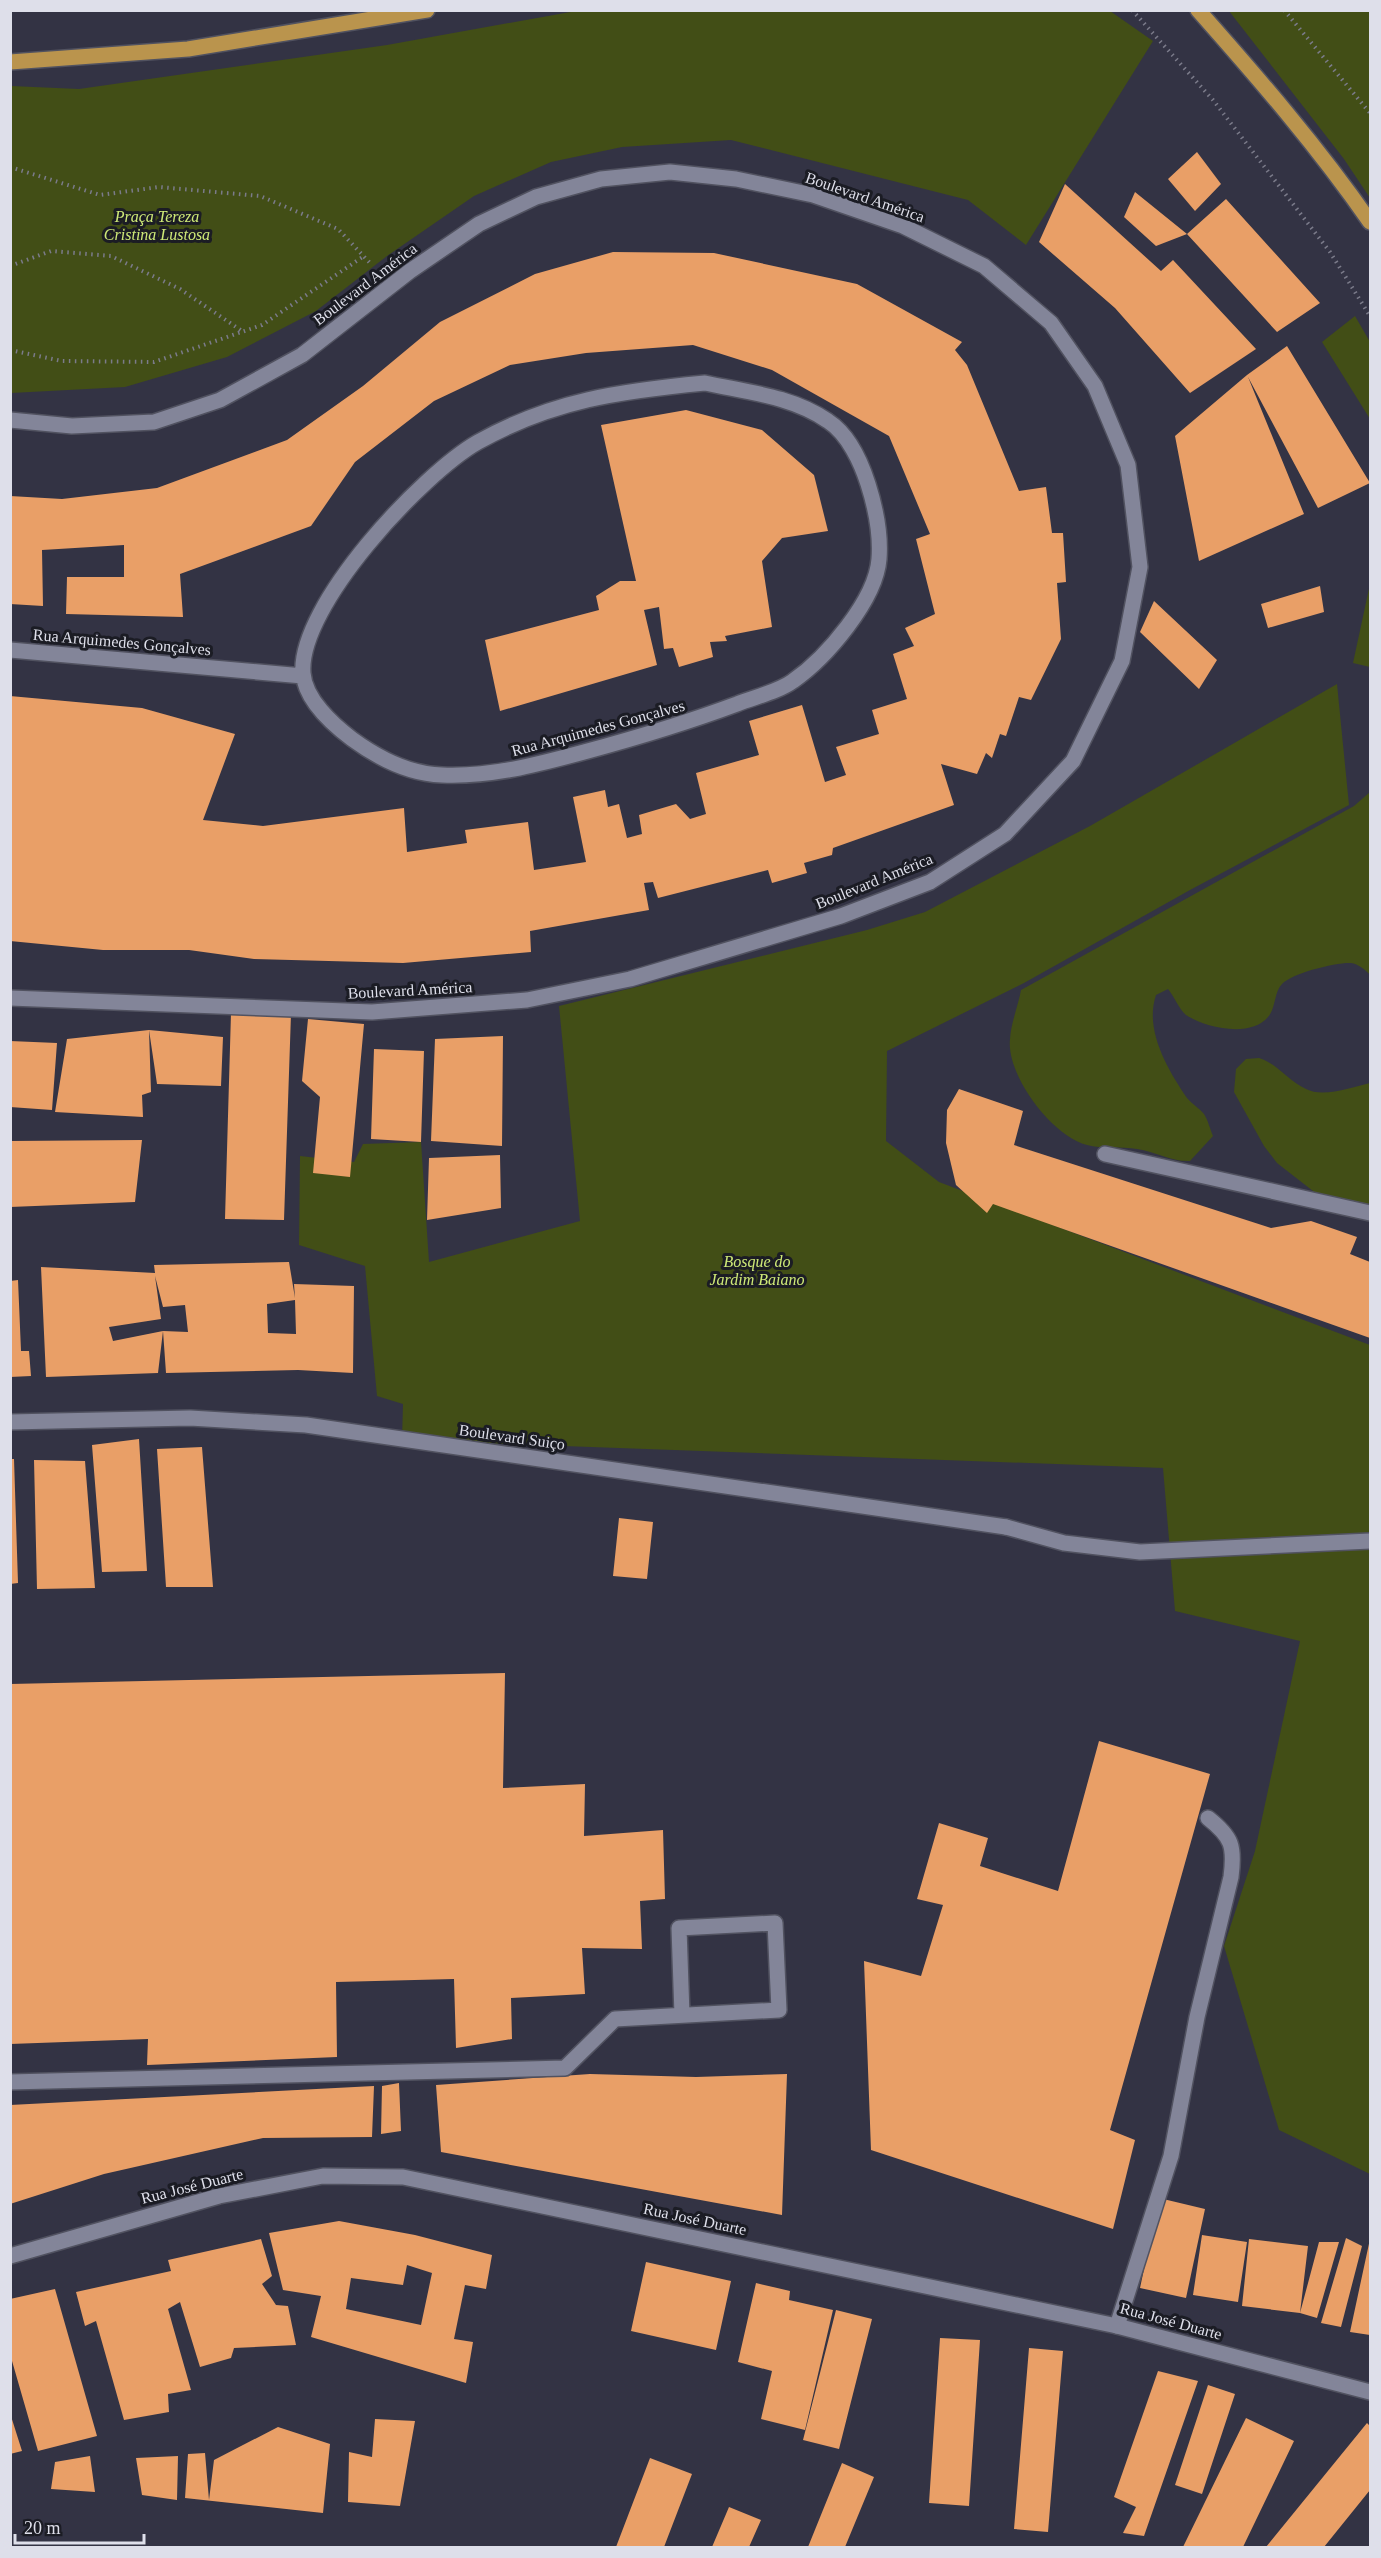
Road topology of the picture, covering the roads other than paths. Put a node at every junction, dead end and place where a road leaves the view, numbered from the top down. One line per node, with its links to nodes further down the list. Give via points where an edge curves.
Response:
1 (427, 10): 3 (main road, via 188,49)
2 (1198, 10): 4 (main road, via 1269,89)
3 (10, 62)
4 (1371, 222)
5 (10, 420): 8 (street, Boulevard América, via 72,426 154,422 220,400 302,355 410,271 479,224 536,197 601,179 670,172 736,179 813,195 903,226 984,266 1051,323 1095,386 1128,465 1140,567 1122,661 1073,761 1005,834 930,882 841,916 630,979 527,1000 372,1012)
6 (10, 650): 7 (street, Rua Arquimedes Gonçalves)
7 (303, 676): 7 (street, Rua Arquimedes Gonçalves, via 305,647 321,609 364,549 418,489 476,444 547,410 627,390 705,383 791,402 831,422 861,461 878,514 879,563 859,611 830,650 790,684 674,728 476,777 430,775 381,760 322,714)
8 (10, 998)
9 (1105, 1154): 10 (street)
10 (1371, 1213)
11 (10, 1422): 12 (street, Boulevard Suiço, via 190,1418 306,1425 1006,1527 1064,1543 1140,1552)
12 (1371, 1541)
13 (1208, 1818): 17 (street, via 1226,1833 1234,1854 1231,1877 1197,2017 1171,2156)
14 (682, 2015): 14 (street, via 780,2010 776,1923 679,1928); 15 (street, via 615,2019 565,2068)
15 (10, 2082)
16 (10, 2256): 17 (street, Rua José Duarte, via 219,2196 323,2176 403,2177)
17 (1117, 2326): 18 (street, Rua José Duarte)
18 (1371, 2392)

